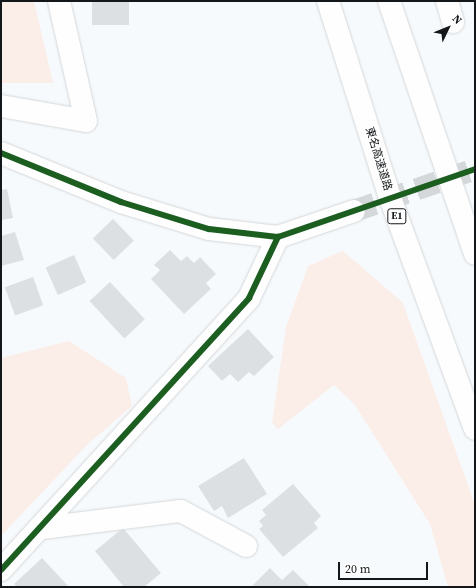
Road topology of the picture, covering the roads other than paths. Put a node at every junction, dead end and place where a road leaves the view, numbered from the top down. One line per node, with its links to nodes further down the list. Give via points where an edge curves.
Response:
1 (60, 1): 6 (main road, via 86,121)
2 (328, 1): 11 (main road, 東名高速道路 / E1, via 389,195)
3 (389, 1): 10 (main road)
4 (446, 1): 5 (main road)
5 (452, 22)
6 (1, 106)
7 (1, 153): 9 (main road, via 122,202 209,229)
8 (354, 211): 9 (main road)
9 (278, 237): 12 (main road, via 248,298 143,411)
10 (475, 254)
11 (475, 429)
12 (42, 528): 13 (main road, via 181,511); 14 (main road)
13 (246, 546)
14 (1, 570)

